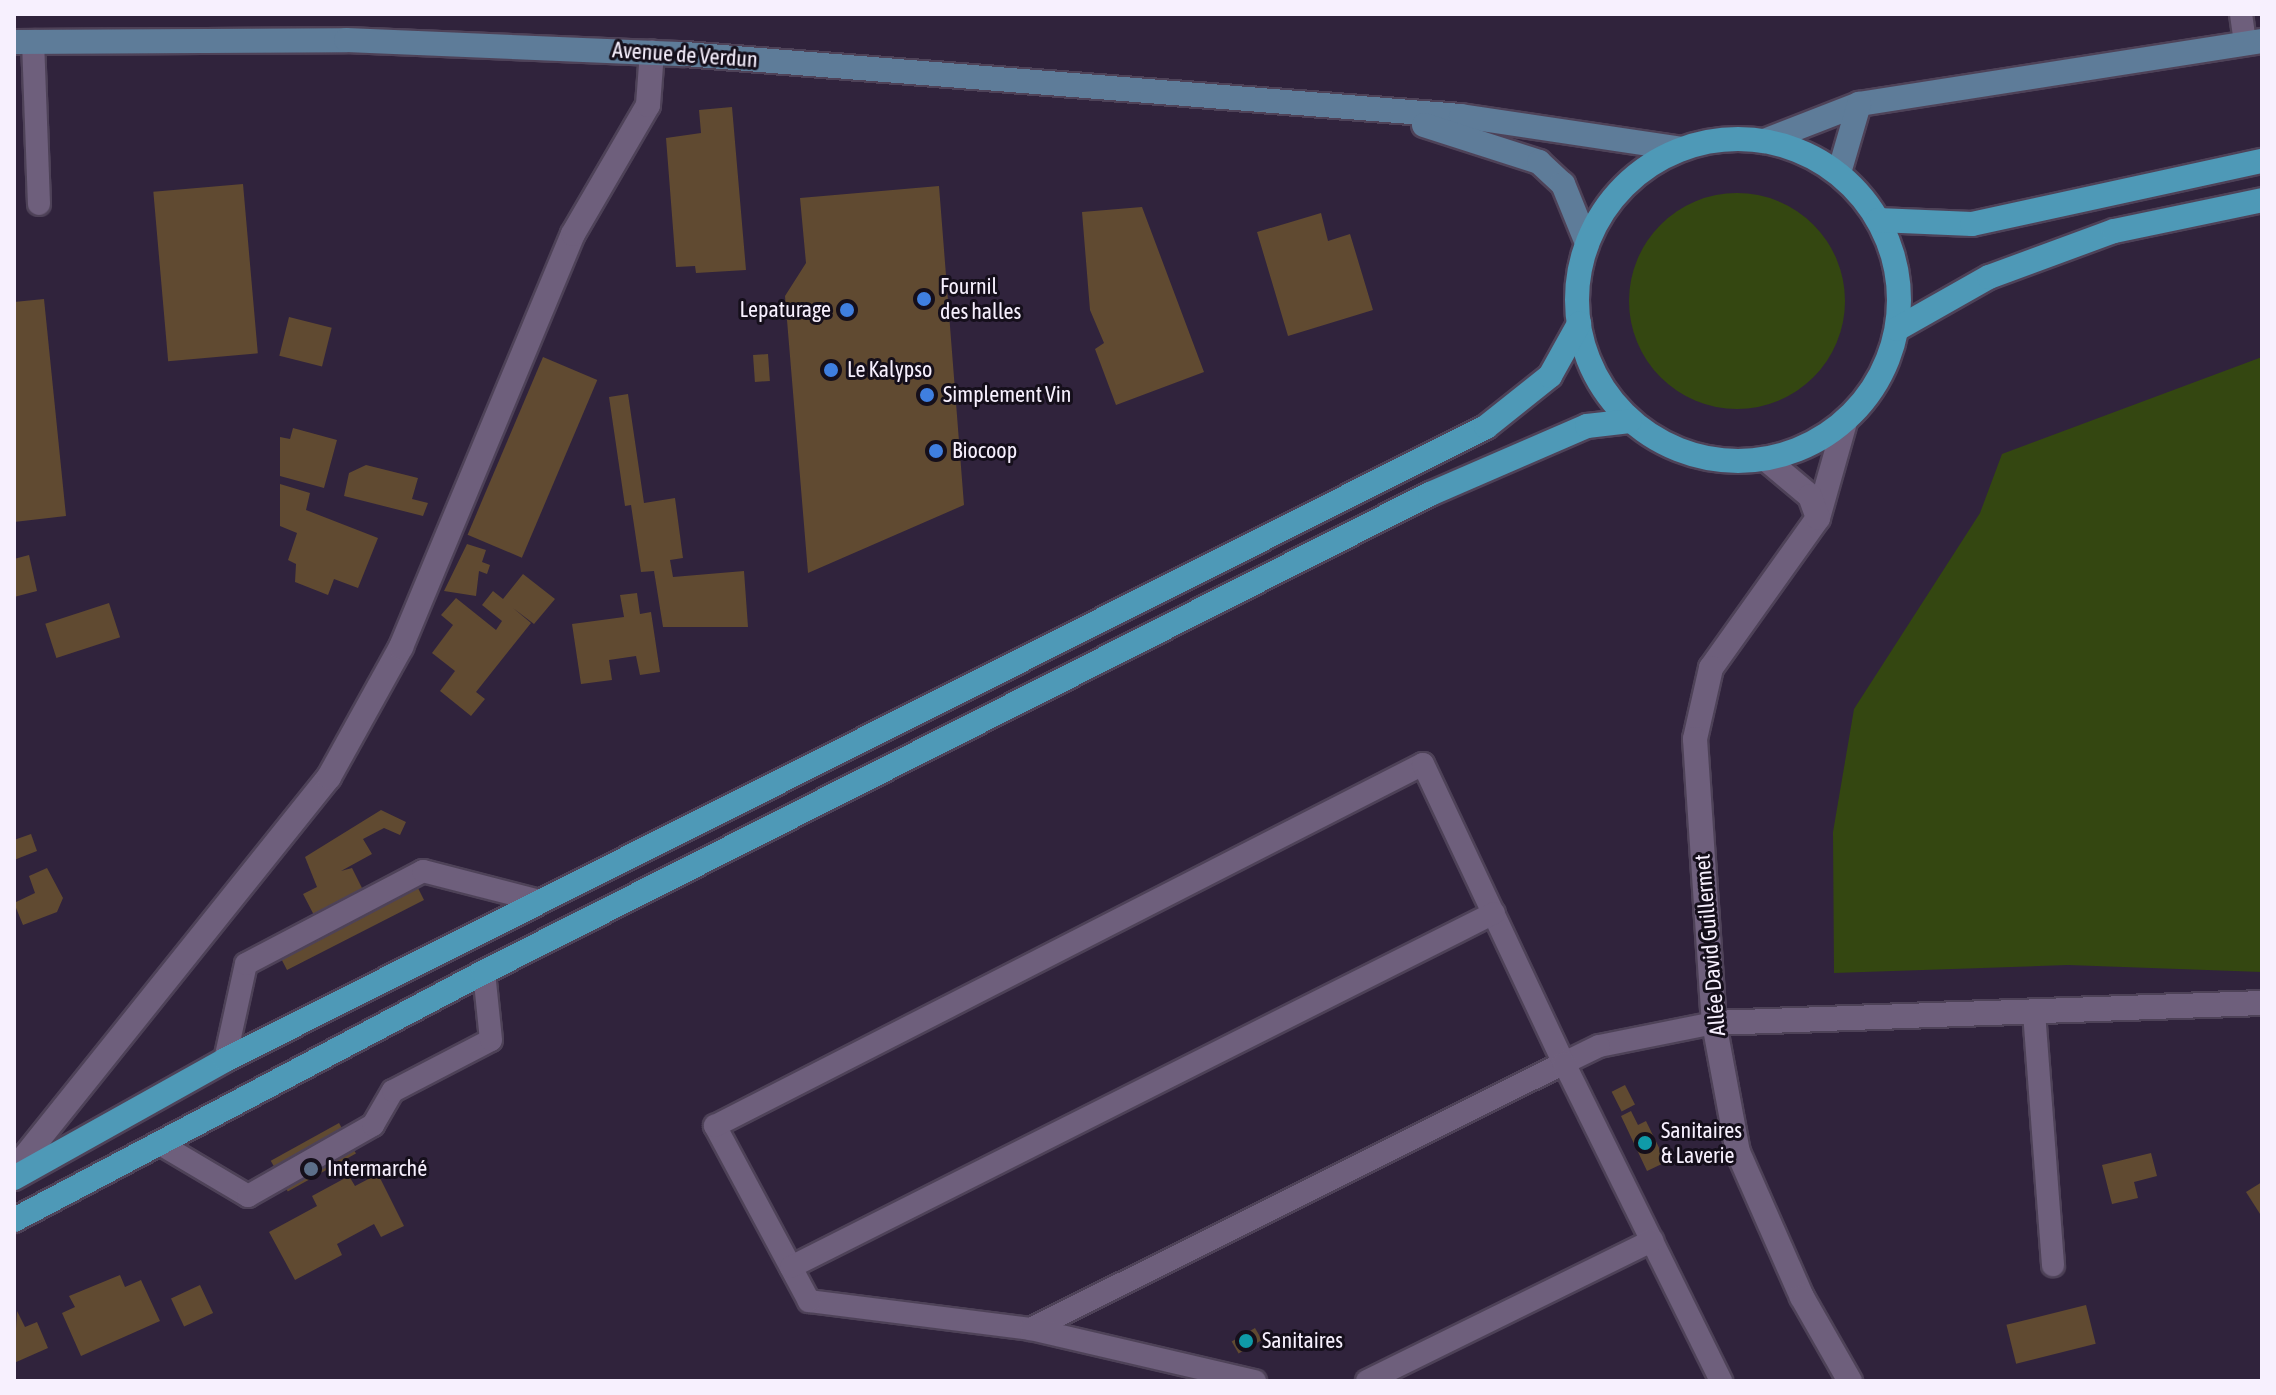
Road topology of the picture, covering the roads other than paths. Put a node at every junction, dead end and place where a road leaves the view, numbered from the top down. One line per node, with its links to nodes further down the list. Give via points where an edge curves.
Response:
1 (2241, 14): 3 (lane)
2 (24, 42): 4 (main road, Avenue de Verdun, via 346,40); 12 (lane)
3 (2253, 43): 5 (main road)
4 (652, 52): 6 (main road, Avenue de Verdun); 30 (street, via 648,105 573,234 401,647 329,777)
5 (1859, 104): 7 (main road); 10 (main road)
6 (1355, 110): 8 (main road, via 1461,116); 14 (main road, via 1477,138 1539,162 1577,208)
7 (1764, 141): 8 (main road); 10 (main road)
8 (1682, 149): 14 (main road, via 1641,171 1609,203)
9 (2262, 161): 13 (main road, via 1972,224)
10 (1839, 173): 13 (main road)
11 (2262, 200): 16 (main road, via 2114,231 1989,277)
12 (39, 204)
13 (1878, 220): 16 (main road, via 1899,291)
14 (1587, 243): 15 (main road)
15 (1579, 324): 17 (main road, via 1605,393); 21 (main road, via 1550,376 1486,427)
16 (1897, 329): 18 (main road, via 1879,380)
17 (1630, 421): 19 (main road, via 1671,448 1718,461); 23 (main road, via 1587,426 1430,494)
18 (1845, 422): 19 (main road, via 1809,446); 20 (street, Allée David Guillermet)
19 (1767, 460): 20 (street, via 1810,496)
20 (1818, 518): 26 (street, Allée David Guillermet, via 1711,668 1695,739)
21 (540, 901): 27 (main road); 27 (lane, via 423,871 246,964)
22 (1494, 913): 28 (lane); 35 (lane); 35 (lane, via 1423,764 715,1126)
23 (484, 972): 29 (main road); 29 (lane, via 491,1040 393,1091 373,1125 248,1196)
24 (2262, 1003): 25 (street)
25 (2034, 1012): 26 (street); 34 (lane)
26 (1714, 1023): 28 (lane, via 1599,1046); 40 (street, Allée David Guillermet, via 1738,1152 1802,1297)
27 (225, 1060): 31 (main road)
28 (1564, 1063): 33 (lane); 36 (lane)
29 (162, 1145): 32 (main road)
30 (14, 1170)
31 (14, 1178)
32 (14, 1220)
33 (1652, 1241): 38 (lane); 39 (lane)
34 (2053, 1265)
35 (791, 1267): 36 (lane, via 809,1301)
36 (1031, 1329): 37 (lane)
37 (1255, 1381)
38 (1367, 1381)
39 (1721, 1381)
40 (1850, 1381)

